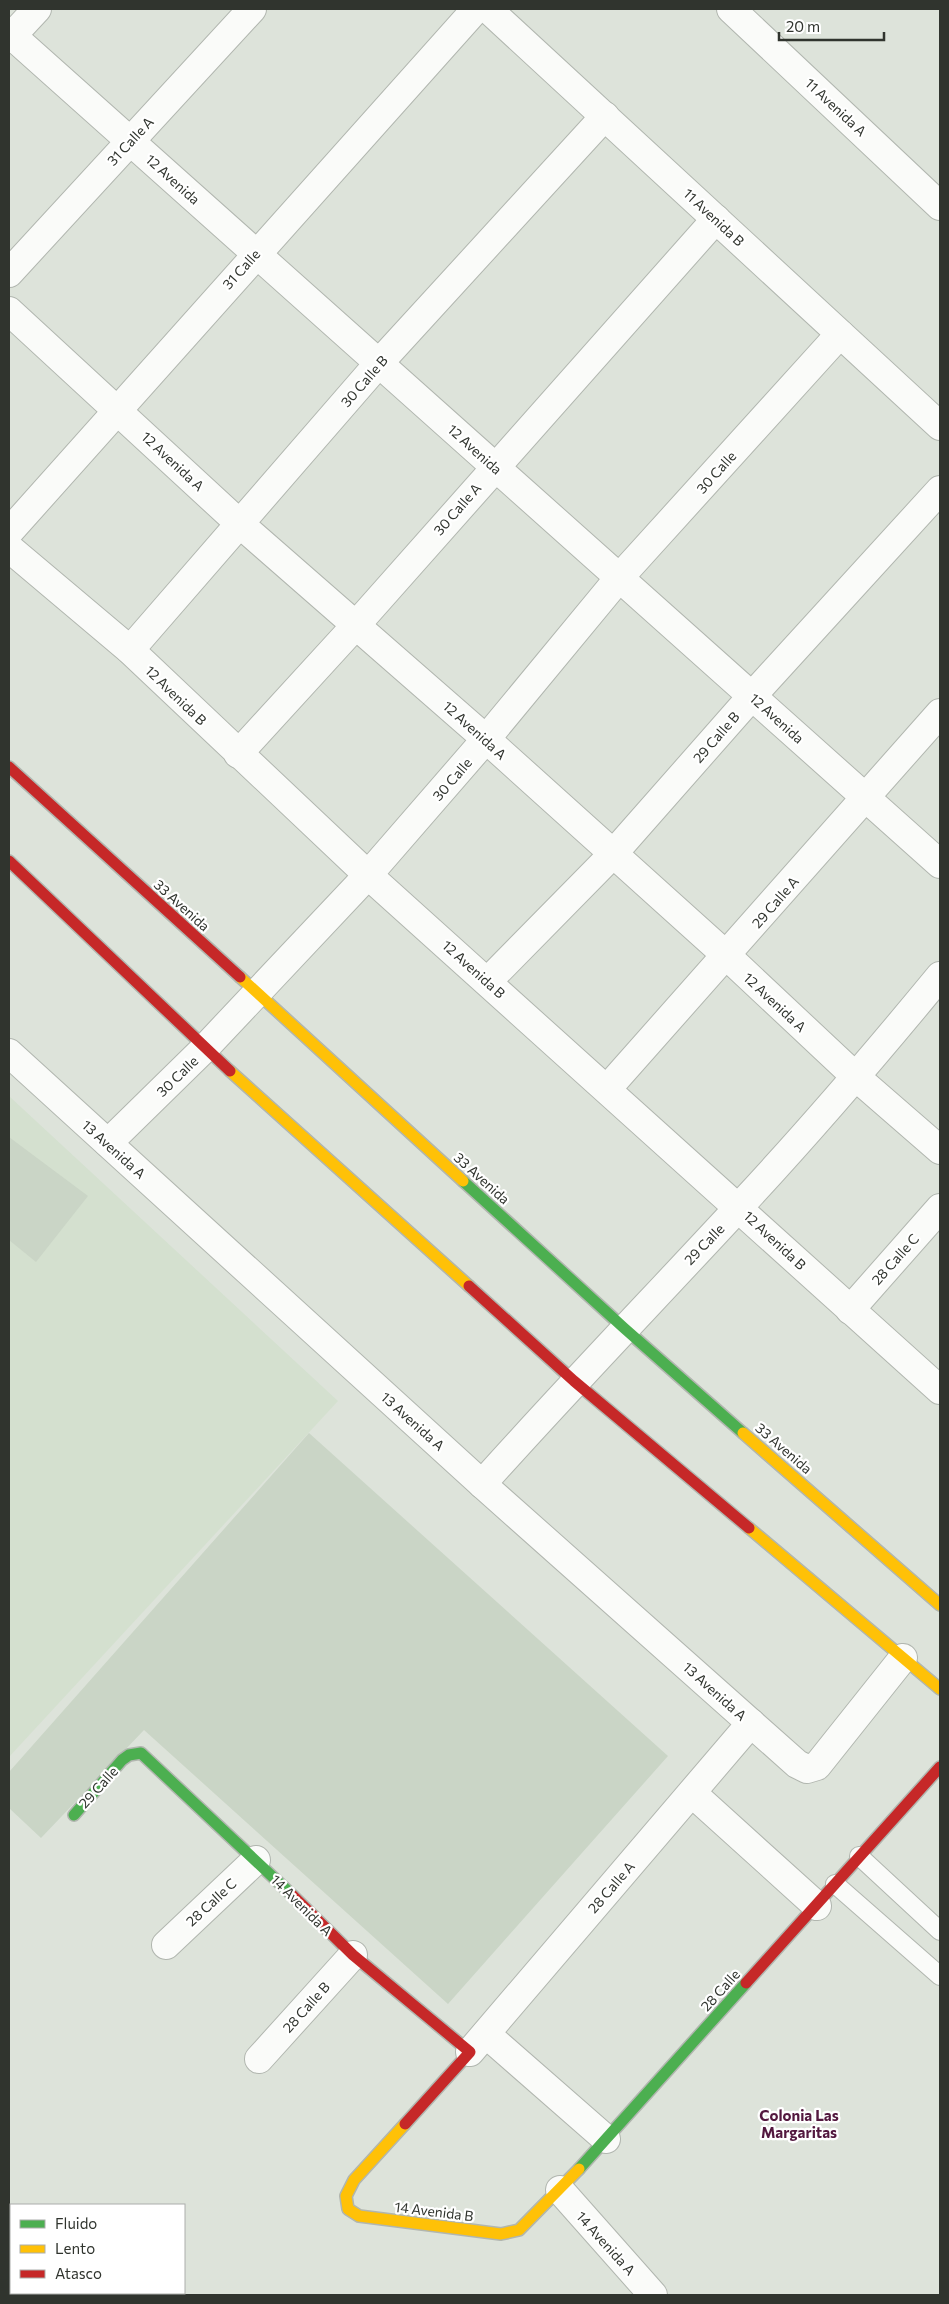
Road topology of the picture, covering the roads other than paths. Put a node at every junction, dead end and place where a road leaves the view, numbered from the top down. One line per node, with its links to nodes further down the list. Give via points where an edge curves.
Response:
1 (37, 9): 6 (street)
2 (252, 9): 8 (street, 31 Calle A)
3 (476, 9): 11 (street, 31 Calle)
4 (488, 9): 7 (street, 11 Avenida B)
5 (731, 9): 9 (street, 11 Avenida A)
6 (10, 36): 8 (street, 12 Avenida)
7 (604, 116): 10 (street, 11 Avenida B); 15 (street, 30 Calle B)
8 (130, 140): 11 (street, 12 Avenida); 12 (street, 31 Calle A)
9 (940, 206)
10 (716, 219): 14 (street, 11 Avenida B); 18 (street, 30 Calle A)
11 (256, 253): 15 (street, 12 Avenida); 16 (street, 31 Calle)
12 (9, 274)
13 (9, 311): 16 (street, 12 Avenida A)
14 (840, 334): 17 (street, 11 Avenida B); 23 (street, 30 Calle)
15 (379, 364): 18 (street, 12 Avenida); 20 (street, 30 Calle B)
16 (117, 409): 20 (street, 12 Avenida A); 21 (street, 31 Calle)
17 (940, 426)
18 (495, 466): 23 (street, 12 Avenida); 24 (street, 30 Calle A)
19 (940, 490): 26 (street, 29 Calle B)
20 (240, 524): 24 (street, 12 Avenida A); 25 (street, 30 Calle B)
21 (9, 532)
22 (9, 548): 25 (street, 12 Avenida B)
23 (620, 578): 26 (street, 12 Avenida); 28 (street, 30 Calle)
24 (356, 625): 28 (street, 12 Avenida A); 29 (street, 30 Calle A)
25 (130, 650): 29 (street, 12 Avenida B)
26 (752, 696): 31 (street, 12 Avenida); 32 (street, 29 Calle B)
27 (940, 713): 31 (street, 29 Calle A)
28 (486, 739): 32 (street, 12 Avenida A); 35 (street, 30 Calle)
29 (238, 754): 35 (street, 12 Avenida B)
30 (9, 767): 39 (street, 33 Avenida)
31 (866, 798): 34 (street, 12 Avenida); 36 (street, 29 Calle A)
32 (612, 855): 36 (street, 12 Avenida A); 38 (street, 29 Calle B)
33 (9, 861): 40 (street)
34 (940, 864)
35 (368, 875): 38 (street, 12 Avenida B); 39 (street, 30 Calle)
36 (726, 956): 42 (street, 12 Avenida A); 43 (street, 29 Calle A)
37 (940, 976): 42 (street, 29 Calle)
38 (488, 981): 43 (street, 12 Avenida B)
39 (256, 993): 40 (street, 30 Calle); 49 (street, 33 Avenida)
40 (205, 1048): 44 (street, 30 Calle); 50 (street)
41 (9, 1053): 44 (street, 13 Avenida A)
42 (856, 1077): 45 (street, 12 Avenida A); 46 (street, 29 Calle)
43 (607, 1089): 46 (street, 12 Avenida B)
44 (108, 1143): 52 (street, 13 Avenida A)
45 (940, 1150)
46 (739, 1207): 48 (street, 12 Avenida B); 49 (street, 29 Calle)
47 (940, 1208): 48 (street, 28 Calle C)
48 (850, 1310): 51 (street, 12 Avenida B)
49 (624, 1328): 50 (street, 29 Calle); 53 (street, 33 Avenida)
50 (574, 1381): 52 (street, 29 Calle); 54 (street)
51 (940, 1390)
52 (482, 1484): 56 (street, 13 Avenida A)
53 (940, 1605)
54 (903, 1658): 55 (street); 56 (street, 13 Avenida A, via 817,1766 807,1769 797,1764)
55 (940, 1689)
56 (751, 1723): 59 (street, 28 Calle A)
57 (122, 1760): 60 (street, 29 Calle); 62 (street, 14 Avenida A, via 129,1754 141,1754)
58 (940, 1767): 61 (street, 28 Calle)
59 (692, 1793): 64 (street); 69 (street, 28 Calle A)
60 (74, 1814)
61 (859, 1856): 63 (street, 28 Calle); 65 (lane)
62 (256, 1860): 66 (street, 28 Calle C); 67 (street, 14 Avenida A)
63 (835, 1884): 64 (street, 28 Calle); 68 (lane)
64 (817, 1906): 71 (street, 28 Calle)
65 (940, 1931)
66 (166, 1945)
67 (353, 1955): 69 (street, 14 Avenida A); 70 (street, 28 Calle B)
68 (940, 1976)
69 (471, 2050): 71 (street); 73 (street, 14 Avenida B, via 354,2180 346,2196 348,2208 359,2216 501,2234)
70 (259, 2059)
71 (606, 2139): 72 (street, 28 Calle)
72 (560, 2190): 73 (street, 28 Calle); 74 (street, 14 Avenida A)
73 (519, 2230)
74 (653, 2295)

